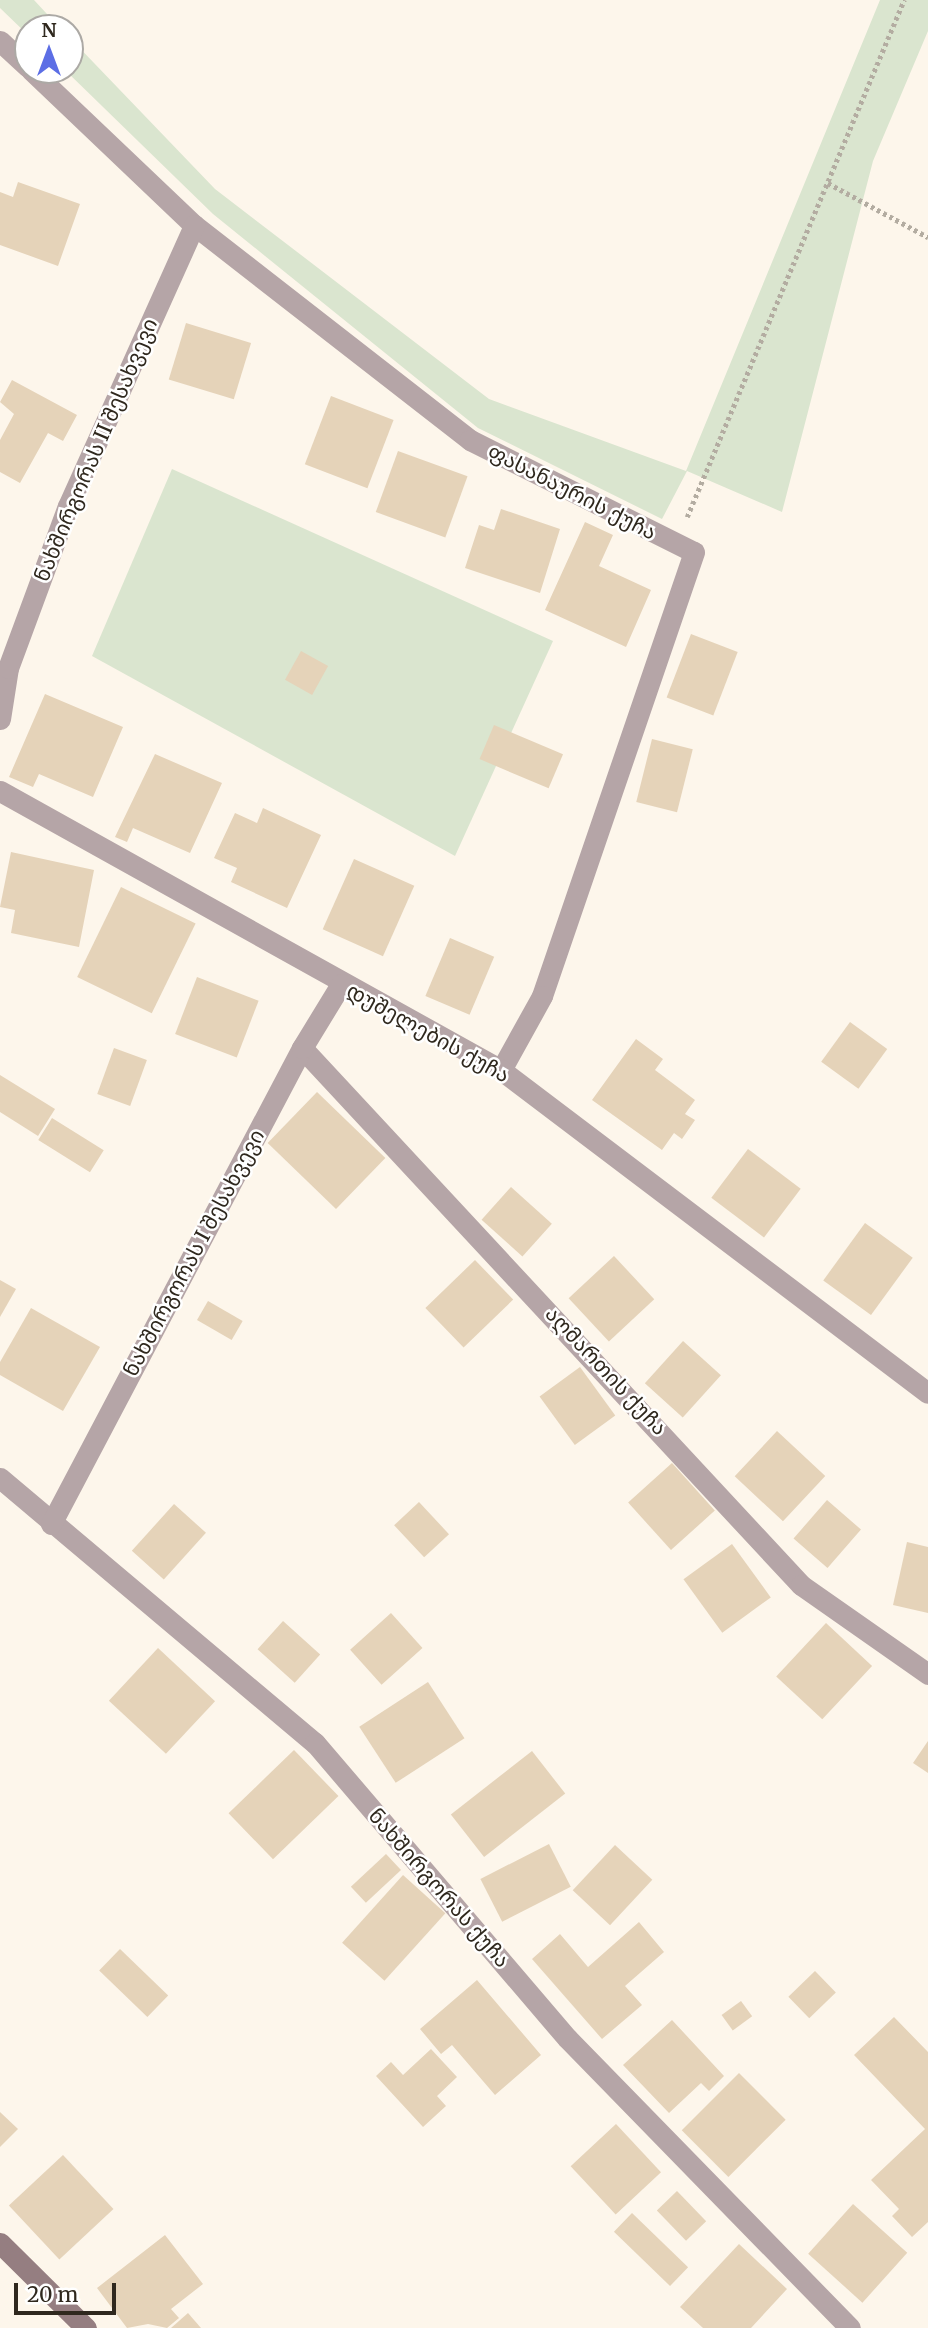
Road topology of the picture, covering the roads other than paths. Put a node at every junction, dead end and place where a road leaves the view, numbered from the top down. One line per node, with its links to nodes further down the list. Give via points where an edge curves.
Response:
1 (0, 41): 2 (street, ფასანაურის ქუჩა)
2 (14, 55)
3 (45, 84): 4 (street, ფასანაურის ქუჩა)
4 (194, 225): 5 (street, ნახშირგორას II შესახვევი, via 68,506 8,668); 9 (street, ფასანაურის ქუჩა, via 470,440 694,552 542,996)
5 (0, 719)
6 (0, 791): 7 (street, დუშელების ქუჩა)
7 (341, 984): 8 (street, ნახშირგორას I შესახვევი); 9 (street, დუშელების ქუჩა)
8 (302, 1048): 12 (street, ნახშირგორას I შესახვევი); 13 (street, აღმართის ქუჩა, via 801,1585)
9 (501, 1070): 10 (street, დუშელების ქუჩა)
10 (928, 1393)
11 (0, 1478): 12 (street, ნახშირგორას ქუჩა)
12 (51, 1524): 16 (street, ნახშირგორას ქუჩა, via 315,1743 567,2038)
13 (928, 1674)
14 (0, 2243): 15 (street)
15 (86, 2328)
16 (850, 2328)

